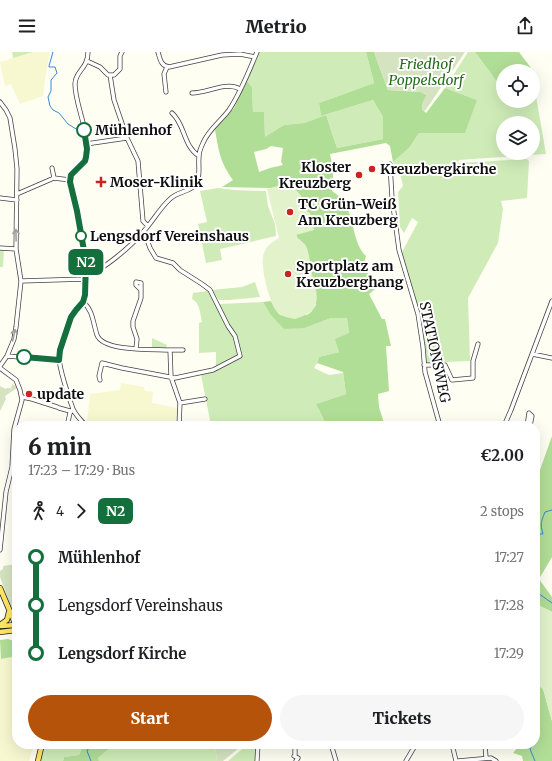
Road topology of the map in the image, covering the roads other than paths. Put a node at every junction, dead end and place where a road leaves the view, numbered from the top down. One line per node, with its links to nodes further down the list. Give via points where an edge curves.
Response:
1 (88, 52): 6 (street)
2 (122, 52): 8 (street, via 120,69 114,75)
3 (158, 52): 7 (street, via 161,62)
4 (257, 52): 5 (street)
5 (255, 57): 7 (street, via 222,54); 9 (street)
6 (87, 61): 8 (street); 15 (street, via 75,82)
7 (166, 67): 10 (street)
8 (110, 75): 14 (street, via 114,100)
9 (240, 89): 11 (street, via 226,87); 16 (street, via 229,110 205,138)
10 (166, 92)
11 (192, 93)
12 (0, 102): 21 (street, via 11,123 17,166)
13 (172, 112): 16 (street, via 180,123 186,140)
14 (127, 138): 15 (street); 24 (street, via 138,161 144,221)
15 (86, 144): 20 (street, via 85,161)
16 (199, 156): 24 (street, via 199,175 195,186 172,197)
17 (390, 164): 41 (street, STATIONSWEG, via 399,250 418,314 424,347)
18 (52, 168): 19 (street)
19 (54, 178): 20 (street); 21 (street)
20 (70, 180): 28 (street, via 86,262)
21 (17, 194): 23 (street)
22 (0, 198): 23 (street)
23 (17, 200): 27 (street, one-way to 23)
24 (148, 226): 25 (street)
25 (144, 231): 28 (street, via 104,266); 43 (street, via 155,257 171,261 210,290 235,336 240,356 209,371)
26 (0, 248): 27 (street)
27 (16, 249): 29 (street)
28 (85, 277): 29 (street); 32 (street, via 86,292)
29 (21, 281): 38 (street, one-way to 29, via 14,339)
30 (141, 290): 34 (street, via 133,321 137,339)
31 (552, 301): 37 (street)
32 (83, 302): 34 (street, via 90,310 99,339 118,347); 40 (street, via 71,317)
33 (478, 344): 41 (street, via 472,378 452,380 445,365)
34 (136, 349): 35 (street)
35 (170, 350): 36 (street); 43 (street)
36 (183, 350)
37 (532, 354): 39 (street); 54 (street)
38 (7, 356): 40 (street); 42 (street)
39 (552, 358)
40 (59, 360): 48 (street)
41 (424, 365): 53 (street, STATIONSWEG)
42 (0, 367): 45 (street, via 16,380)
43 (171, 377): 44 (street, via 102,362); 47 (street)
44 (100, 380)
45 (22, 397): 48 (street); 49 (street)
46 (205, 398): 47 (street)
47 (180, 403): 52 (street)
48 (72, 410): 50 (street); 51 (street)
49 (16, 421)
50 (69, 421)
51 (82, 421)
52 (179, 421)
53 (439, 421)
54 (506, 421)
55 (528, 421): 56 (street, via 529,413 532,416)
56 (531, 421)
57 (12, 467): 58 (street, via 6,492)
58 (0, 550)
59 (0, 588): 60 (main road)
60 (9, 612): 61 (main road); 62 (main road, via 5,622)
61 (12, 619)
62 (0, 626): 63 (main road)
63 (12, 628)
64 (12, 629): 65 (main road)
65 (0, 632)
66 (41, 749): 75 (main road)
67 (257, 749): 76 (street)
68 (295, 749): 77 (street, via 295,756 298,758)
69 (332, 749): 78 (street)
70 (413, 749): 79 (street)
71 (453, 749): 80 (street)
72 (485, 749): 73 (street)
73 (486, 758): 74 (street); 80 (street)
74 (495, 760)
75 (38, 761)
76 (256, 761)
77 (296, 761)
78 (336, 761)
79 (406, 761)
80 (457, 761)

